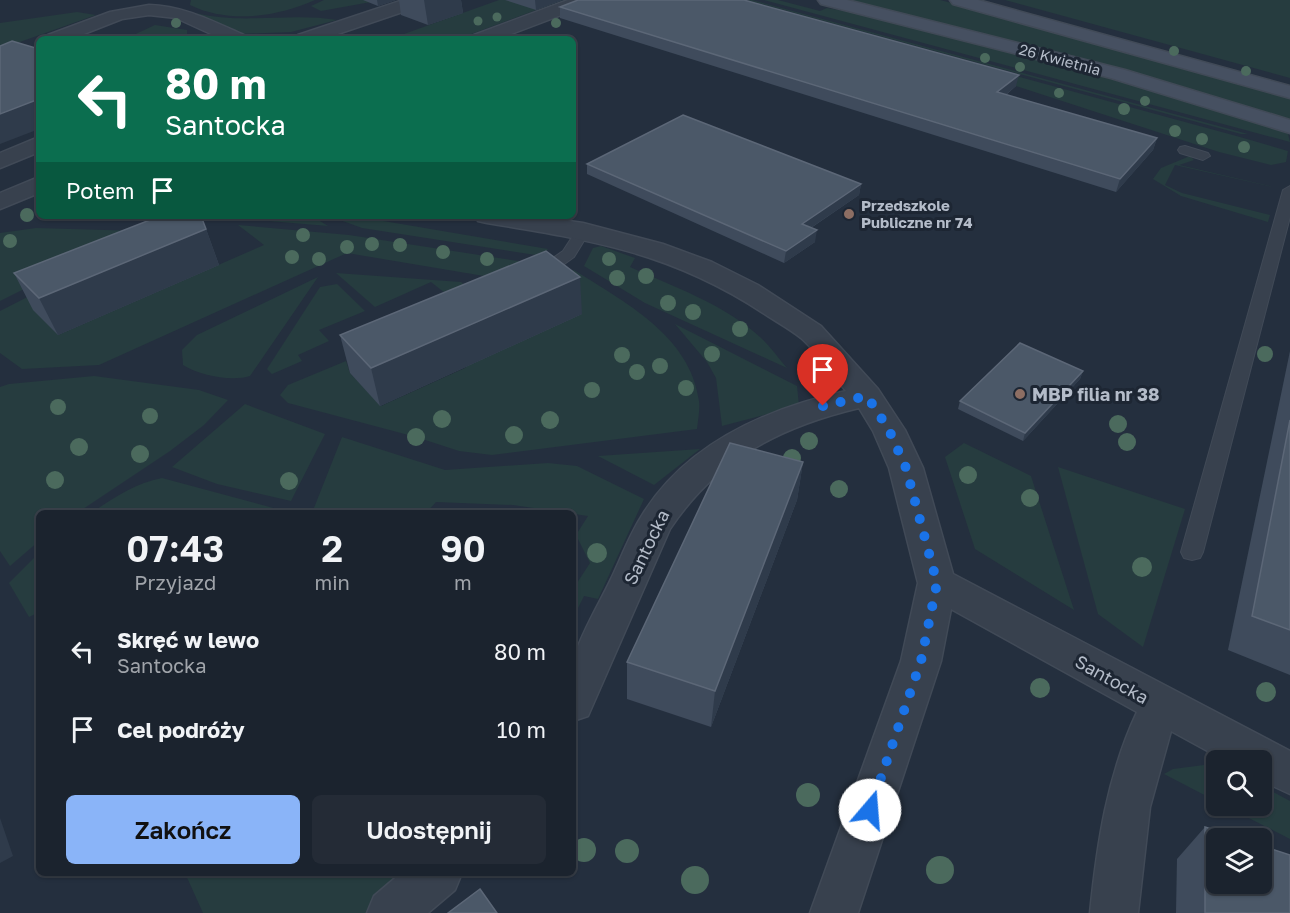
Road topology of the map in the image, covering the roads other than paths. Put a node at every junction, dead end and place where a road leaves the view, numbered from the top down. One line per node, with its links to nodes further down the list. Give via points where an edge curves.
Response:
1 (420, 0): 7 (street)
2 (584, 0): 8 (street)
3 (827, 0): 10 (street, 26 Kwietnia, via 1118,74)
4 (959, 0): 9 (street, 26 Kwietnia)
5 (62, 36): 6 (street, via 138,9 178,13)
6 (230, 36)
7 (314, 36)
8 (488, 36)
9 (1290, 92)
10 (1290, 127)
11 (36, 145): 14 (street)
12 (1185, 150): 13 (lane)
13 (1203, 156)
14 (0, 161)
15 (36, 185): 17 (street)
16 (1290, 189): 22 (lane)
17 (0, 202)
18 (506, 219): 19 (street)
19 (583, 231): 20 (lane, via 570,254); 21 (street, via 654,249 703,268 772,305 811,332)
20 (527, 281)
21 (867, 396): 23 (street, via 889,430 906,468); 24 (street, Santocka, via 803,412 760,429 689,478 654,525)
22 (1192, 552)
23 (937, 583): 25 (street, Santocka); 29 (street, via 921,661)
24 (576, 696)
25 (1161, 706): 26 (street, Santocka); 30 (street, Santocka, via 1139,757)
26 (1290, 774)
27 (434, 876): 28 (street)
28 (391, 913)
29 (834, 913)
30 (1114, 913)

